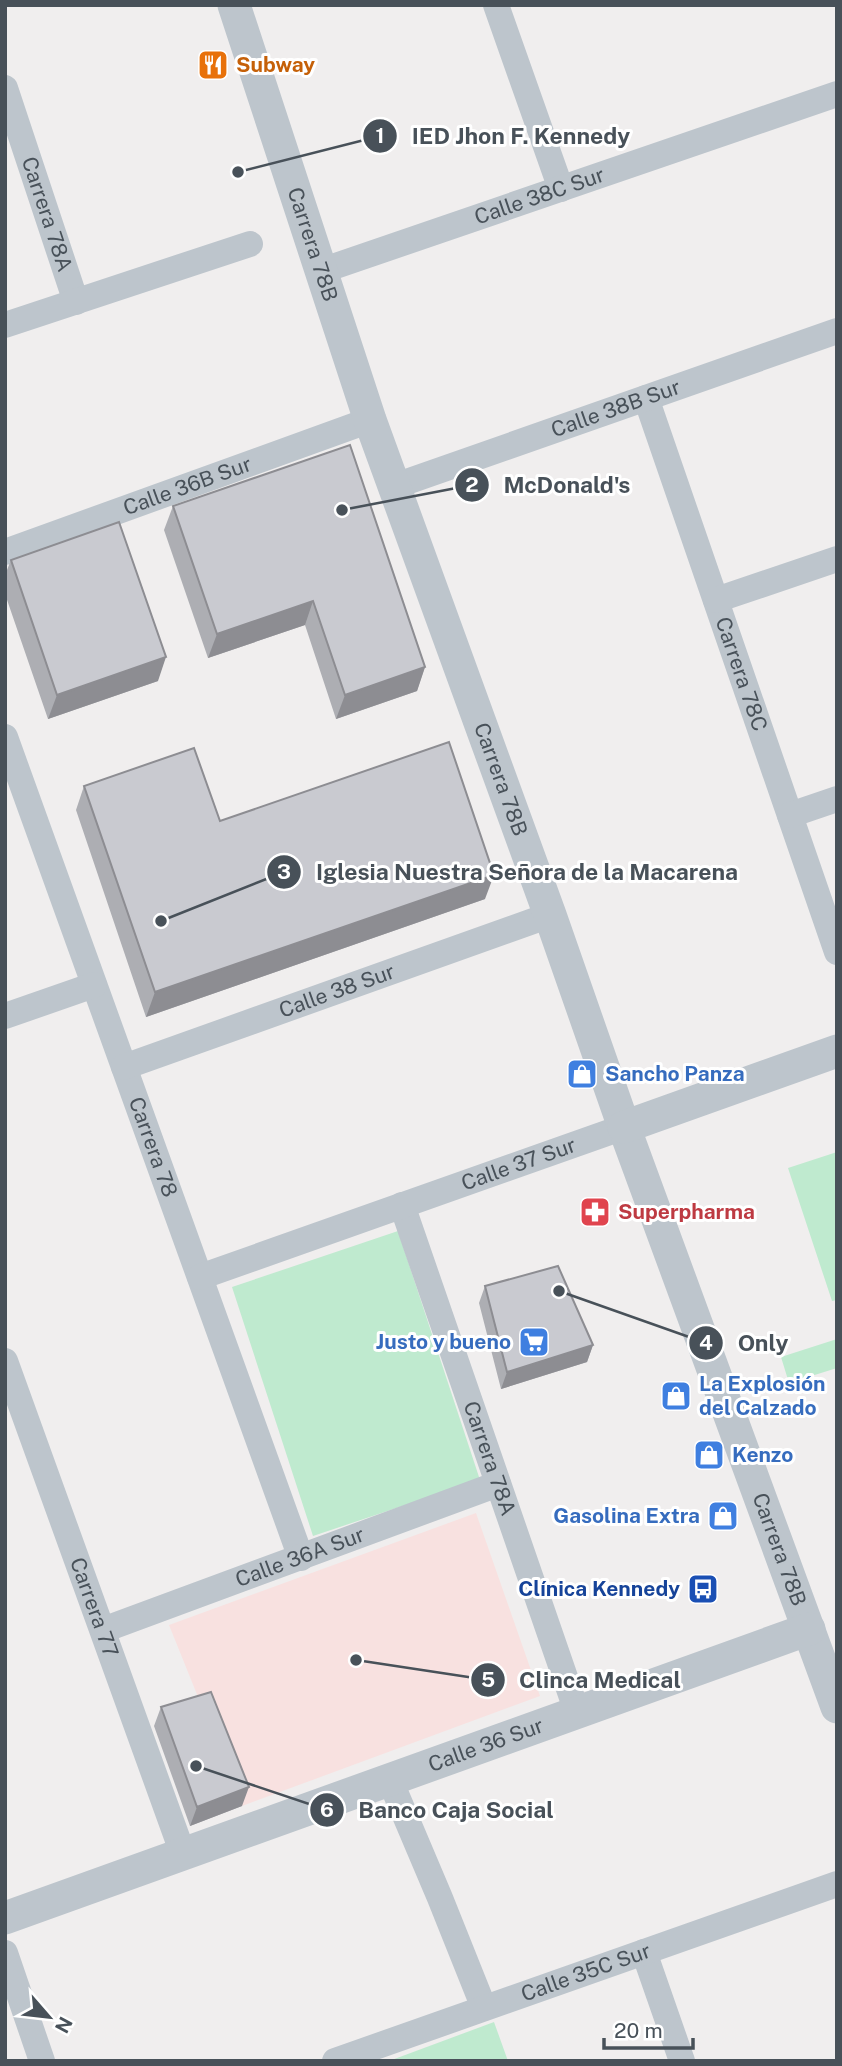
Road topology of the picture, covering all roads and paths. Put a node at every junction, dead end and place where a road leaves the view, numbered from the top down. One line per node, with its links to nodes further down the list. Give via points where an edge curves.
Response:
1 (234, 5): 7 (street, Carrera 78B)
2 (495, 5): 5 (street)
3 (5, 88): 8 (street, Carrera 78A)
4 (837, 94): 5 (street, Calle 38C Sur)
5 (561, 188): 7 (street, Calle 38C Sur)
6 (250, 244): 8 (street)
7 (321, 271): 12 (street, Carrera 78B)
8 (76, 302): 9 (street)
9 (5, 325)
10 (837, 331): 11 (street, Calle 38B Sur)
11 (646, 398): 13 (street, Calle 38B Sur); 16 (street, Carrera 78C)
12 (370, 420): 13 (street, Carrera 78B); 14 (street, Calle 36B Sur)
13 (394, 486): 21 (street, Carrera 78B)
14 (5, 552)
15 (837, 559): 16 (street)
16 (716, 600): 20 (street, Carrera 78C)
17 (5, 737): 18 (street, Carrera 78)
18 (13, 782): 23 (street, Carrera 78)
19 (837, 799): 20 (street)
20 (790, 815): 22 (street, Carrera 78C)
21 (550, 915): 26 (street, Calle 38 Sur); 27 (street, Carrera 78B)
22 (837, 952)
23 (94, 985): 24 (street); 26 (street, Carrera 78)
24 (5, 1016)
25 (837, 1051): 27 (street, Calle 37 Sur)
26 (124, 1067): 29 (street, Carrera 78)
27 (624, 1127): 28 (street, Calle 37 Sur); 33 (street, Carrera 78B)
28 (402, 1205): 29 (street, Calle 37 Sur); 31 (street, Carrera 78A)
29 (200, 1277): 32 (street, Carrera 78)
30 (5, 1361): 34 (street, Carrera 77)
31 (498, 1484): 32 (street, Calle 36A Sur); 36 (street, Carrera 78A)
32 (301, 1558): 34 (street, Calle 36A Sur)
33 (809, 1629): 35 (street, Carrera 78B); 36 (street, Calle 36 Sur)
34 (103, 1630): 38 (street, Carrera 77)
35 (837, 1707)
36 (577, 1712): 37 (street, Calle 36 Sur)
37 (390, 1780): 38 (street, Calle 36 Sur); 43 (street)
38 (183, 1854): 40 (street, Calle 36 Sur)
39 (837, 1884): 41 (street, Calle 35C Sur)
40 (5, 1918)
41 (644, 1952): 43 (street, Calle 35C Sur); 46 (street)
42 (5, 1953): 44 (street)
43 (484, 2008): 45 (street, Calle 35C Sur)
44 (42, 2061)
45 (335, 2061)
46 (682, 2061)

